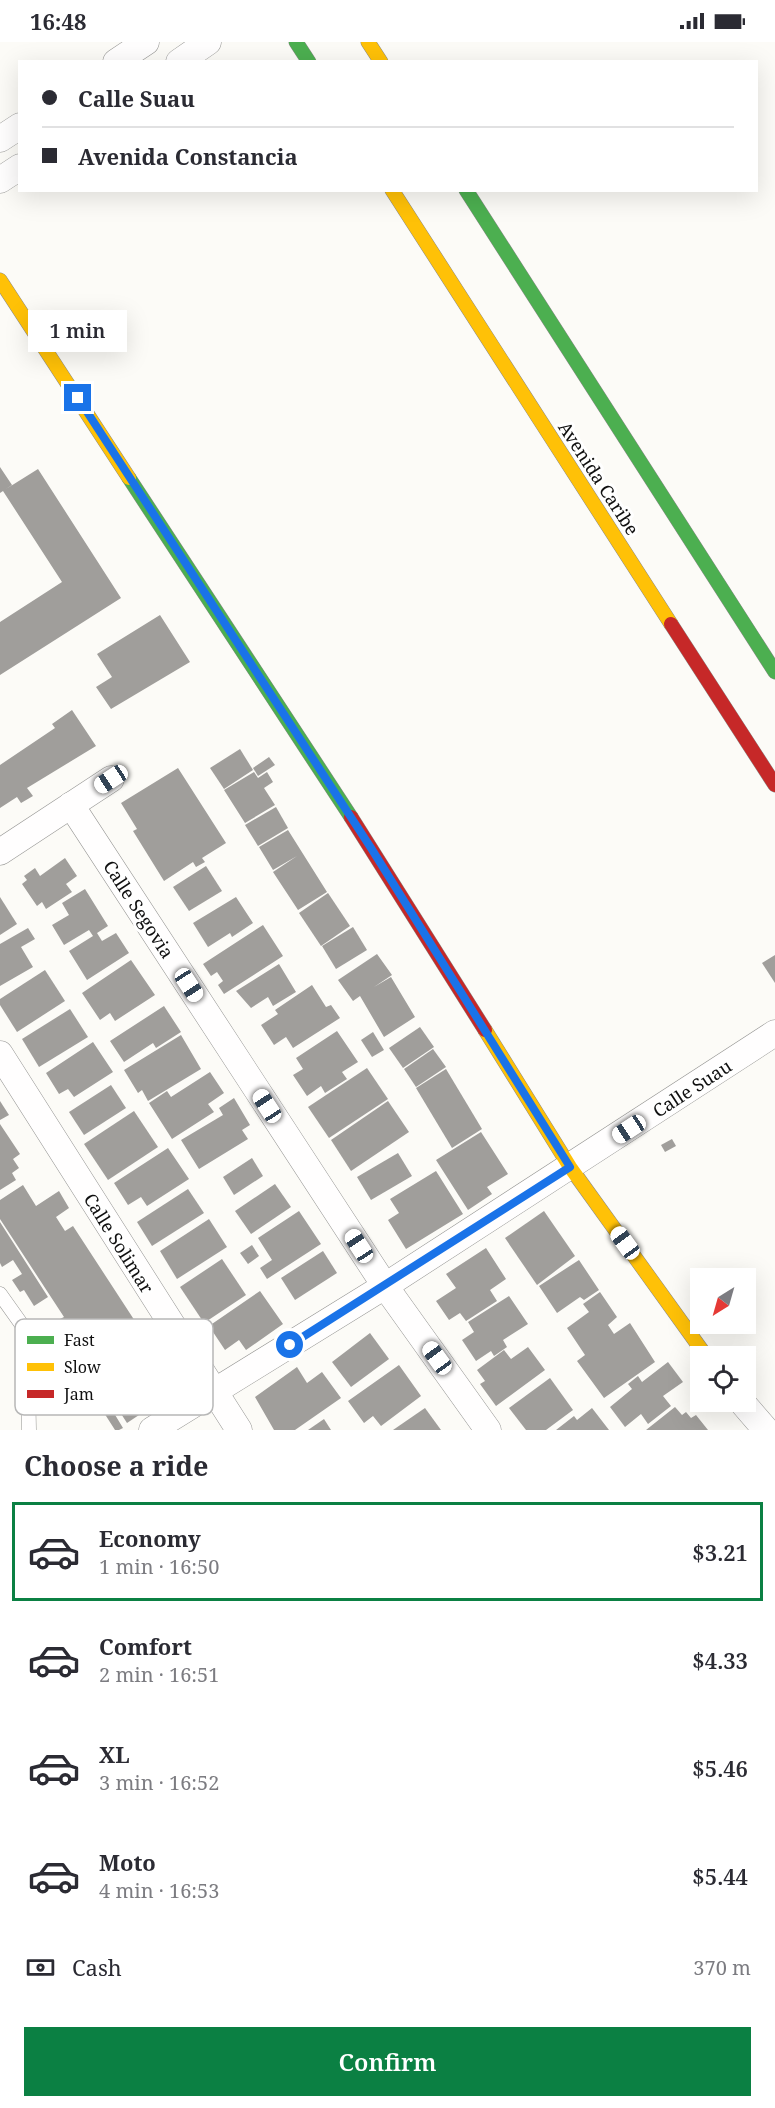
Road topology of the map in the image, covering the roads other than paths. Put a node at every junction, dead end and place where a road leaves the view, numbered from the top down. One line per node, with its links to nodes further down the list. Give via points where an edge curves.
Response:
1 (146, 42): 5 (street)
2 (208, 42): 6 (street)
3 (296, 42): 7 (street)
4 (368, 42): 8 (street)
5 (119, 60)
6 (181, 60)
7 (308, 60)
8 (380, 60)
9 (18, 127): 10 (street)
10 (0, 139)
11 (18, 168): 12 (street)
12 (0, 180)
13 (393, 192): 18 (street, Avenida Caribe)
14 (467, 192): 16 (street)
15 (0, 280): 23 (street, via 364,838)
16 (775, 672)
17 (111, 779): 19 (street)
18 (775, 785)
19 (71, 805): 20 (street); 24 (street, Calle Segovia)
20 (0, 852)
21 (775, 1033): 23 (street, Calle Suau)
22 (0, 1054): 27 (street, Calle Solimar)
23 (570, 1167): 24 (street, Calle Suau); 28 (street)
24 (385, 1286): 29 (street, Calle Suau); 36 (street, Calle Segovia)
25 (0, 1294): 26 (lane)
26 (18, 1319)
27 (167, 1319)
28 (699, 1346)
29 (213, 1392): 35 (street, Calle Solimar)
30 (750, 1412): 37 (street)
31 (29, 1415): 33 (lane)
32 (176, 1415): 34 (street, Calle Suau)
33 (29, 1430)
34 (152, 1430)
35 (239, 1430)
36 (488, 1430)
37 (766, 1430)

